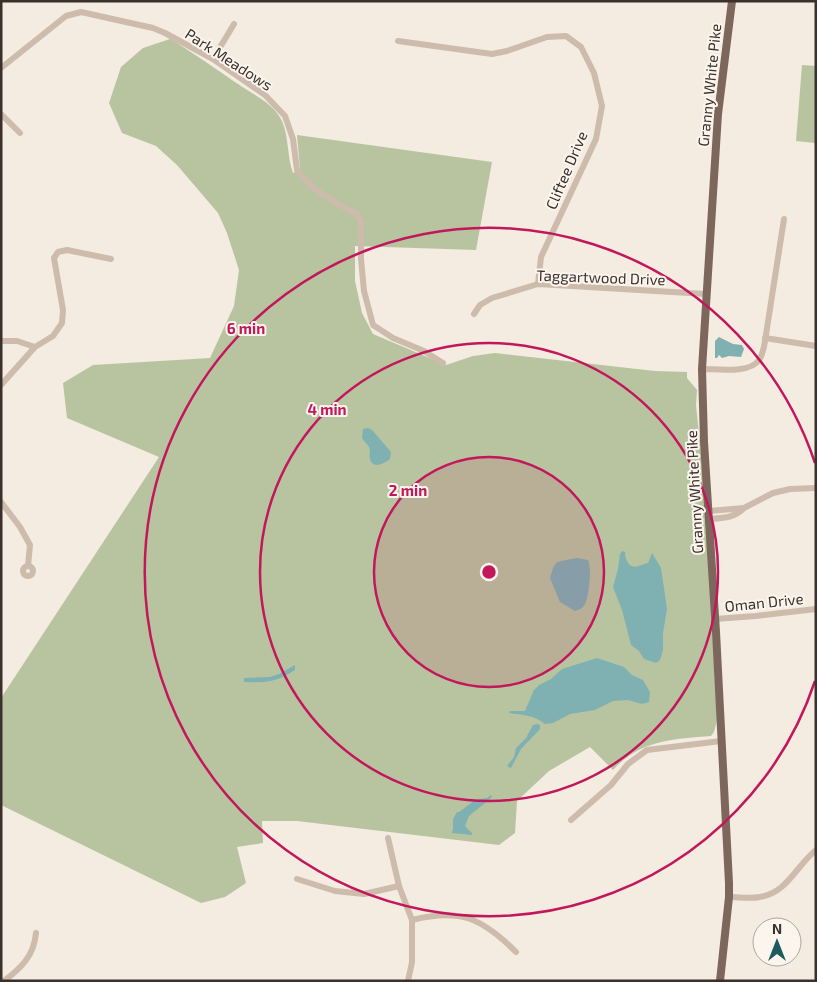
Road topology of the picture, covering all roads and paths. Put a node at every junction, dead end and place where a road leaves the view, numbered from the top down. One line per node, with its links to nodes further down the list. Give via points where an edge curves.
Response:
1 (732, 1): 11 (main road, Granny White Pike, via 718,114)
2 (234, 24): 4 (street)
3 (398, 41): 10 (street, Cliftee Drive, via 492,54 547,36 566,36 582,48 594,73 602,106 596,138 541,257)
4 (213, 59): 5 (street, Park Meadows, via 153,28 81,12 66,16); 17 (street, Park Meadows, via 264,94 285,116 293,139 297,170 312,187 357,214 361,222 364,292 373,325)
5 (1, 68)
6 (1, 114): 7 (street)
7 (20, 133)
8 (784, 219): 13 (street)
9 (111, 259): 16 (street, via 67,250 58,252 54,258 63,310 62,324 53,336)
10 (538, 284): 11 (street, Taggartwood Drive); 12 (street, Taggartwood Drive, via 492,298 480,305)
11 (706, 294): 18 (main road, Granny White Pike)
12 (474, 314)
13 (766, 338): 15 (street); 18 (street, via 761,356 752,367)
14 (1, 341): 16 (street, via 16,341)
15 (816, 346)
16 (35, 347): 19 (street)
17 (443, 363)
18 (702, 369): 22 (main road, Granny White Pike)
19 (1, 384)
20 (816, 488): 22 (street, via 773,493 744,508)
21 (1, 502): 23 (street, via 30,545)
22 (709, 515): 25 (main road, Granny White Pike)
23 (28, 566)
24 (816, 608): 25 (street, Oman Drive)
25 (715, 619): 26 (main road, Granny White Pike)
26 (721, 741): 27 (street, via 647,750 628,764 611,785); 32 (main road, Granny White Pike)
27 (571, 820)
28 (388, 838): 31 (street)
29 (816, 850): 32 (street, via 775,892 761,897)
30 (297, 879): 31 (street, via 335,891 364,894)
31 (399, 886): 33 (street)
32 (729, 897): 38 (main road, Granny White Pike)
33 (412, 920): 35 (street, via 456,914 482,923); 37 (street, via 412,962)
34 (36, 933): 36 (street, via 30,957)
35 (516, 952)
36 (4, 981)
37 (408, 981)
38 (720, 981)

